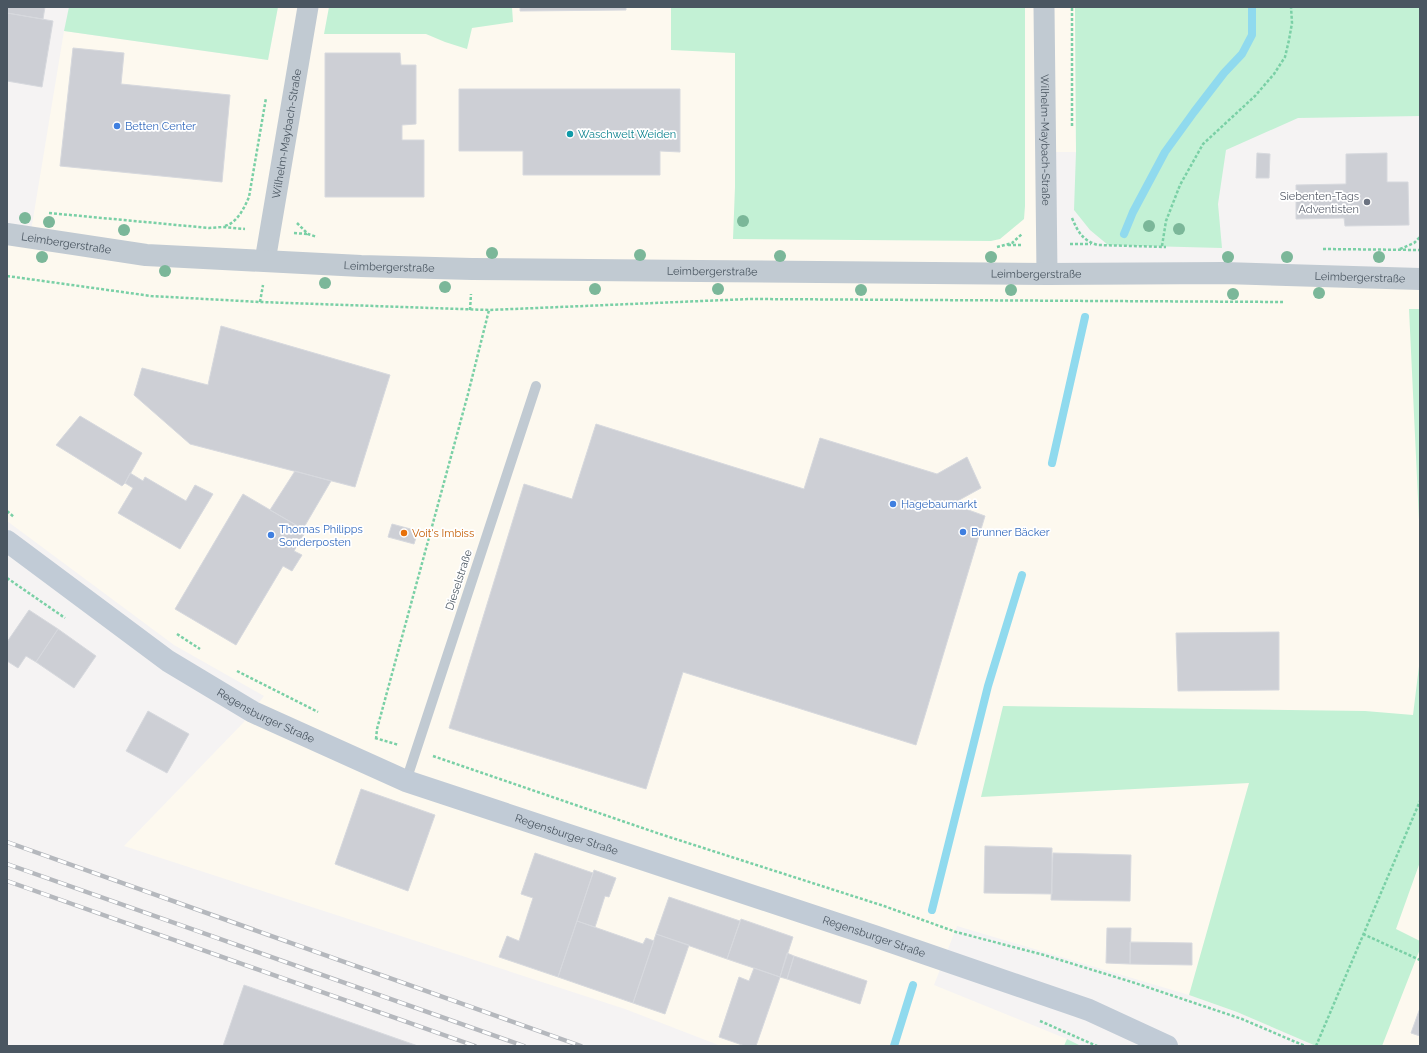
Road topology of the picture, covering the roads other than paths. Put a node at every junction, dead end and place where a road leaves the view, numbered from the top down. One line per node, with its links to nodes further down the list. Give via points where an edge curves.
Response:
1 (308, 7): 4 (street, Wilhelm-Maybach-Straße)
2 (1044, 7): 5 (street, Wilhelm-Maybach-Straße)
3 (7, 234): 4 (street, Leimbergerstraße, via 146,255)
4 (266, 261): 5 (street, Leimbergerstraße, via 472,269)
5 (1047, 274): 6 (street, Leimbergerstraße, via 1224,273)
6 (1420, 279)
7 (536, 386): 9 (lane, Dieselstraße)
8 (7, 541): 9 (main road, Regensburger Straße, via 168,661 253,712)
9 (406, 781): 10 (main road, Regensburger Straße, via 1090,1010)
10 (1168, 1046)

